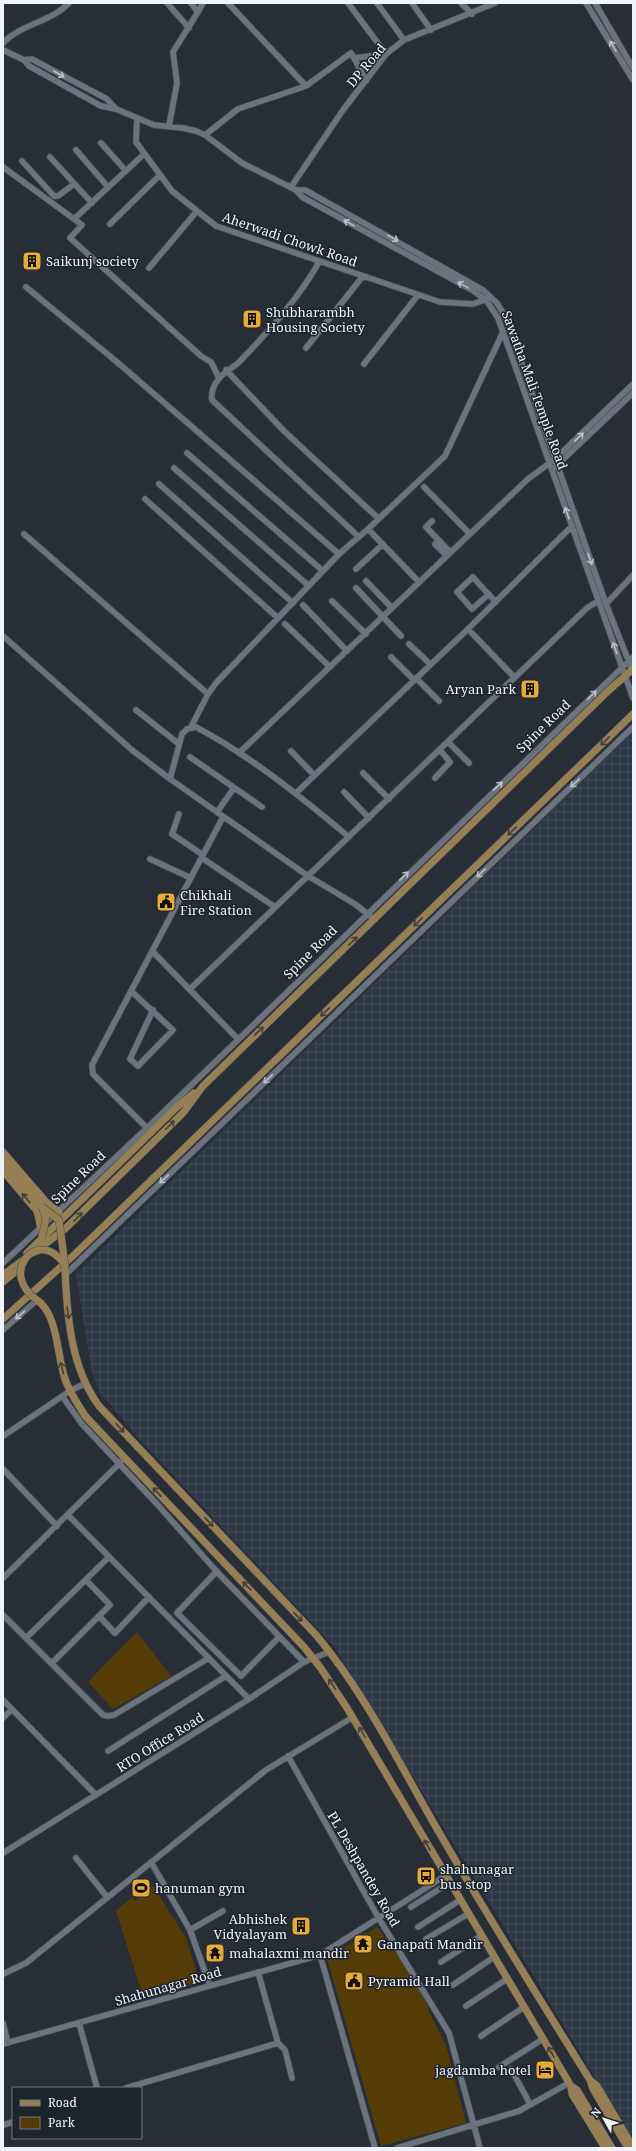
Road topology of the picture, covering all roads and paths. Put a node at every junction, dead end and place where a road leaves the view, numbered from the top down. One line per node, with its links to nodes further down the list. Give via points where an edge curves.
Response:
1 (69, 3): 19 (street, via 62,9 16,31)
2 (167, 3): 16 (street)
3 (191, 3): 14 (street)
4 (203, 3): 14 (street)
5 (228, 3): 27 (street)
6 (348, 3): 21 (street)
7 (377, 3): 18 (street)
8 (412, 3): 17 (street)
9 (461, 3): 15 (street)
10 (495, 3): 13 (street, DP Road)
11 (586, 3): 25 (street, one-way to 11)
12 (595, 3): 24 (street)
13 (485, 5): 15 (street, DP Road)
14 (198, 12): 16 (street)
15 (472, 14): 17 (street, DP Road)
16 (189, 28): 30 (street, via 173,52 177,83)
17 (431, 30): 18 (street, DP Road)
18 (404, 40): 21 (street, DP Road)
19 (3, 43)
20 (3, 50): 23 (street, Sawatha Mali Temple Road)
21 (386, 54): 22 (street); 26 (street, DP Road)
22 (354, 58): 26 (street); 27 (street, via 351,53)
23 (24, 60): 28 (street, Sawatha Mali Temple Road, via 29,66 101,106); 28 (street, Sawatha Mali Temple Road, one-way to 28, via 32,59 42,64 107,99)
24 (633, 68)
25 (633, 80)
26 (366, 81): 42 (street, DP Road)
27 (306, 86): 31 (street, via 238,109)
28 (116, 109): 29 (street, Sawatha Mali Temple Road)
29 (137, 118): 30 (street, Sawatha Mali Temple Road, via 154,125); 34 (street, Aherwadi Chowk Road, via 136,142)
30 (169, 126): 31 (street, Sawatha Mali Temple Road)
31 (205, 135): 42 (street, Sawatha Mali Temple Road, via 242,163)
32 (101, 143): 38 (street)
33 (76, 150): 41 (street)
34 (144, 154): 38 (street); 39 (street, Aherwadi Chowk Road)
35 (50, 158): 40 (street)
36 (22, 161): 40 (street, via 54,196 58,196)
37 (3, 167): 45 (street)
38 (126, 171): 41 (street)
39 (160, 174): 44 (street, Aherwadi Chowk Road, via 172,191); 46 (street)
40 (74, 184): 43 (street)
41 (108, 187): 43 (street)
42 (294, 188): 52 (street, Sawatha Mali Temple Road, one-way to 52, via 305,190); 53 (street, Sawatha Mali Temple Road, one-way to 42, via 302,197)
43 (92, 203): 45 (street)
44 (197, 211): 47 (street, Aherwadi Chowk Road, via 216,226); 48 (street)
45 (74, 219): 58 (street, via 82,225 70,238 213,367)
46 (110, 224)
47 (319, 262): 49 (street, Aherwadi Chowk Road); 57 (street, via 284,311 240,362)
48 (149, 268)
49 (363, 276): 51 (street, Aherwadi Chowk Road); 55 (street)
50 (26, 287): 76 (street)
51 (418, 294): 53 (street, Aherwadi Chowk Road, via 455,305); 56 (street)
52 (491, 296): 53 (street, Aherwadi Chowk Road); 62 (street, Sawatha Mali Temple Road, via 505,316)
53 (486, 300): 54 (street, Sawatha Mali Temple Road, via 498,318)
54 (503, 332): 62 (street, Sawatha Mali Temple Road); 67 (street, via 445,456)
55 (306, 348)
56 (364, 364)
57 (226, 370): 58 (street); 67 (street, via 284,431)
58 (219, 378): 73 (street, via 212,390 212,400 215,404)
59 (633, 384): 62 (street, one-way to 59)
60 (633, 393): 62 (street)
61 (187, 453): 79 (street)
62 (553, 464): 69 (street, Sawatha Mali Temple Road, one-way to 62); 72 (street, via 528,479); 90 (street, Sawatha Mali Temple Road, one-way to 90)
63 (174, 468): 83 (street)
64 (159, 484): 89 (street)
65 (424, 487): 72 (street)
66 (145, 498): 93 (street)
67 (378, 518): 70 (street)
68 (432, 521): 77 (street, via 426,528)
69 (572, 526): 87 (street, Sawatha Mali Temple Road); 88 (street)
70 (368, 529): 73 (street); 74 (street)
71 (24, 534): 112 (street)
72 (470, 534): 77 (street)
73 (359, 537): 76 (street)
74 (382, 544): 78 (street); 82 (street)
75 (436, 544): 77 (street)
76 (340, 554): 79 (street)
77 (448, 554): 82 (street)
78 (356, 569)
79 (323, 571): 83 (street)
80 (633, 575): 90 (street)
81 (366, 581): 92 (street)
82 (419, 582): 92 (street)
83 (309, 586): 89 (street)
84 (356, 588): 94 (street)
85 (489, 594): 85 (street, via 473,577 457,592 472,609); 88 (street)
86 (332, 601): 97 (street)
87 (598, 601): 107 (street, Sawatha Mali Temple Road, one-way to 87); 109 (street, via 587,608)
88 (496, 602): 96 (street)
89 (293, 603): 93 (street)
90 (606, 604): 104 (street, Sawatha Mali Temple Road)
91 (303, 605): 101 (street)
92 (392, 608): 94 (street)
93 (278, 618): 112 (street)
94 (383, 618): 97 (street); 99 (street)
95 (285, 624): 106 (street)
96 (468, 629): 105 (street); 109 (street)
97 (366, 634): 101 (street)
98 (3, 636): 129 (street, via 132,750)
99 (401, 636)
100 (409, 644): 105 (street)
101 (347, 651): 106 (street)
102 (633, 656): 104 (street, Spine Road)
103 (391, 657): 111 (street)
104 (628, 661): 107 (street, Spine Road); 108 (street, Sawatha Mali Temple Road)
105 (430, 664): 111 (street)
106 (330, 667): 123 (street)
107 (621, 667): 110 (street, Sawatha Mali Temple Road); 145 (street, Spine Road, one-way to 107)
108 (633, 671): 110 (main road, Spine Road)
109 (514, 677): 119 (street)
110 (624, 677): 113 (street, Sawatha Mali Temple Road); 146 (main road, Spine Road)
111 (415, 679): 114 (street); 127 (street)
112 (208, 694): 117 (street)
113 (633, 698)
114 (439, 701)
115 (136, 710): 120 (street)
116 (633, 714): 169 (main road, one-way to 169, via 80,1248)
117 (191, 727): 120 (street, via 182,734); 123 (street, via 200,729)
118 (633, 727): 164 (street, one-way to 164, via 326,1023)
119 (448, 742): 121 (street); 125 (street)
120 (179, 744): 129 (street)
121 (440, 750): 128 (street, via 450,762); 133 (street)
122 (291, 751): 127 (street)
123 (239, 753): 132 (street)
124 (190, 757): 130 (street)
125 (469, 763)
126 (363, 773): 133 (street)
127 (314, 775): 132 (street)
128 (435, 778)
129 (170, 779): 135 (street)
130 (234, 788): 134 (street); 135 (street)
131 (344, 792): 138 (street)
132 (296, 793): 139 (street)
133 (388, 799): 138 (street)
134 (262, 807)
135 (217, 812): 137 (street)
136 (179, 814): 140 (street, via 172,834)
137 (223, 816): 140 (street); 142 (street)
138 (369, 818): 139 (street)
139 (349, 837): 142 (street)
140 (202, 856): 143 (street); 144 (street)
141 (150, 859): 143 (street)
142 (308, 876): 144 (street); 145 (street)
143 (191, 878): 147 (street)
144 (275, 907): 148 (street)
145 (366, 913): 146 (street); 151 (street, Spine Road)
146 (374, 919): 152 (main road, Spine Road, one-way to 146)
147 (153, 952): 148 (street); 149 (street)
148 (190, 990): 151 (street)
149 (132, 992): 150 (street); 153 (street, via 92,1065 93,1074)
150 (154, 1010): 150 (street, via 173,1030 138,1066 130,1059)
151 (238, 1039): 153 (street, Spine Road)
152 (203, 1086): 159 (main road, via 177,1107); 166 (main road, Spine Road, one-way to 152, via 66,1228 183,1113)
153 (147, 1128): 158 (street, Spine Road)
154 (3, 1152): 158 (main road, via 47,1203)
155 (3, 1161): 157 (main road)
156 (3, 1171): 160 (main road, one-way to 156, via 37,1211)
157 (42, 1207): 159 (main road, bridge); 161 (main road, bridge, via 46,1218)
158 (59, 1212): 160 (street, Spine Road)
159 (59, 1220): 161 (main road); 164 (main road, bridge)
160 (41, 1228): 163 (street, Spine Road)
161 (42, 1237): 162 (main road)
162 (26, 1255): 164 (main road, bridge, via 34,1250 47,1250 55,1254); 165 (main road)
163 (3, 1263)
164 (65, 1269): 171 (main road, one-way to 171, via 72,1337)
165 (16, 1270): 167 (main road); 168 (main road, bridge, via 16,1279 20,1287)
166 (3, 1275)
167 (3, 1282)
168 (37, 1300): 170 (street, one-way to 170); 172 (main road, one-way to 168, via 64,1378 52,1323 47,1311)
169 (3, 1319)
170 (3, 1330)
171 (84, 1384): 172 (street); 189 (main road, one-way to 189, via 99,1406)
172 (70, 1391): 173 (street); 175 (main road, via 86,1417)
173 (62, 1396): 174 (street); 176 (street, via 82,1424)
174 (3, 1436)
175 (126, 1458): 176 (street); 190 (main road, one-way to 175)
176 (120, 1464): 178 (street); 181 (street)
177 (3, 1469): 179 (street)
178 (68, 1515): 179 (street); 180 (street)
179 (57, 1526): 182 (street)
180 (109, 1557): 183 (street); 184 (street)
181 (217, 1572): 187 (street); 187 (street, via 177,1613 241,1676)
182 (3, 1578)
183 (86, 1580): 186 (street, via 110,1605); 188 (street)
184 (149, 1597): 186 (street, via 115,1633); 191 (street)
185 (3, 1615): 188 (street)
186 (99, 1616): 193 (street)
187 (280, 1636): 192 (street)
188 (26, 1638): 193 (street)
189 (330, 1652): 190 (street, RTO Office Road); 206 (main road, via 367,1708)
190 (314, 1657): 192 (street, RTO Office Road); 198 (main road, one-way to 190)
191 (208, 1658): 193 (street, via 114,1715 108,1716); 194 (street)
192 (304, 1662): 195 (street, RTO Office Road)
193 (52, 1663)
194 (226, 1676): 195 (street); 200 (street)
195 (248, 1699): 202 (street, RTO Office Road)
196 (3, 1700): 197 (street)
197 (12, 1709): 199 (street); 202 (street)
198 (353, 1717): 201 (street); 207 (main road, one-way to 198)
199 (3, 1718)
200 (108, 1750)
201 (288, 1756): 205 (street, via 266,1770); 214 (street, PL Deshpandey Road)
202 (96, 1795): 203 (street, RTO Office Road)
203 (3, 1854)
204 (76, 1858): 209 (street)
205 (151, 1862): 209 (street); 216 (street)
206 (459, 1868): 207 (street, Shahunagar Road); 238 (main road)
207 (445, 1876): 208 (main road); 214 (street, Shahunagar Road)
208 (449, 1883): 210 (main road); 211 (street)
209 (107, 1897): 223 (street, via 26,1963)
210 (460, 1900): 213 (main road); 215 (street)
211 (411, 1907)
212 (223, 1911): 216 (street)
213 (468, 1914): 217 (main road); 218 (street)
214 (378, 1917): 219 (street, Shahunagar Road); 243 (street, PL Deshpandey Road, via 449,2033)
215 (418, 1928)
216 (190, 1930): 226 (street)
217 (481, 1936): 220 (main road); 221 (street)
218 (426, 1940)
219 (320, 1955): 222 (street, Shahunagar Road); 245 (street)
220 (494, 1957): 224 (main road); 225 (street)
221 (440, 1962)
222 (258, 1972): 226 (street, Shahunagar Road); 233 (street)
223 (3, 1974)
224 (507, 1979): 227 (street); 228 (main road)
225 (452, 1985)
226 (210, 1986): 230 (street, Shahunagar Road)
227 (466, 2006)
228 (524, 2007): 231 (street); 232 (main road)
229 (3, 2023): 234 (street)
230 (79, 2023): 234 (street, Shahunagar Road); 240 (street)
231 (481, 2036)
232 (543, 2038): 235 (street); 239 (main road, one-way to 232)
233 (278, 2043): 237 (street, via 285,2050); 241 (street)
234 (5, 2044)
235 (499, 2067)
236 (511, 2069): 242 (street)
237 (292, 2078)
238 (590, 2080): 244 (main road, via 597,2086); 250 (main road)
239 (572, 2086): 242 (street); 248 (main road, via 572,2094); 249 (main road)
240 (96, 2087)
241 (129, 2087)
242 (530, 2104): 243 (street, via 519,2111)
243 (474, 2124): 246 (street); 247 (street, PL Deshpandey Road)
244 (633, 2147)
245 (376, 2148)
246 (397, 2148)
247 (480, 2148)
248 (605, 2148)
249 (612, 2148)
250 (628, 2148)

